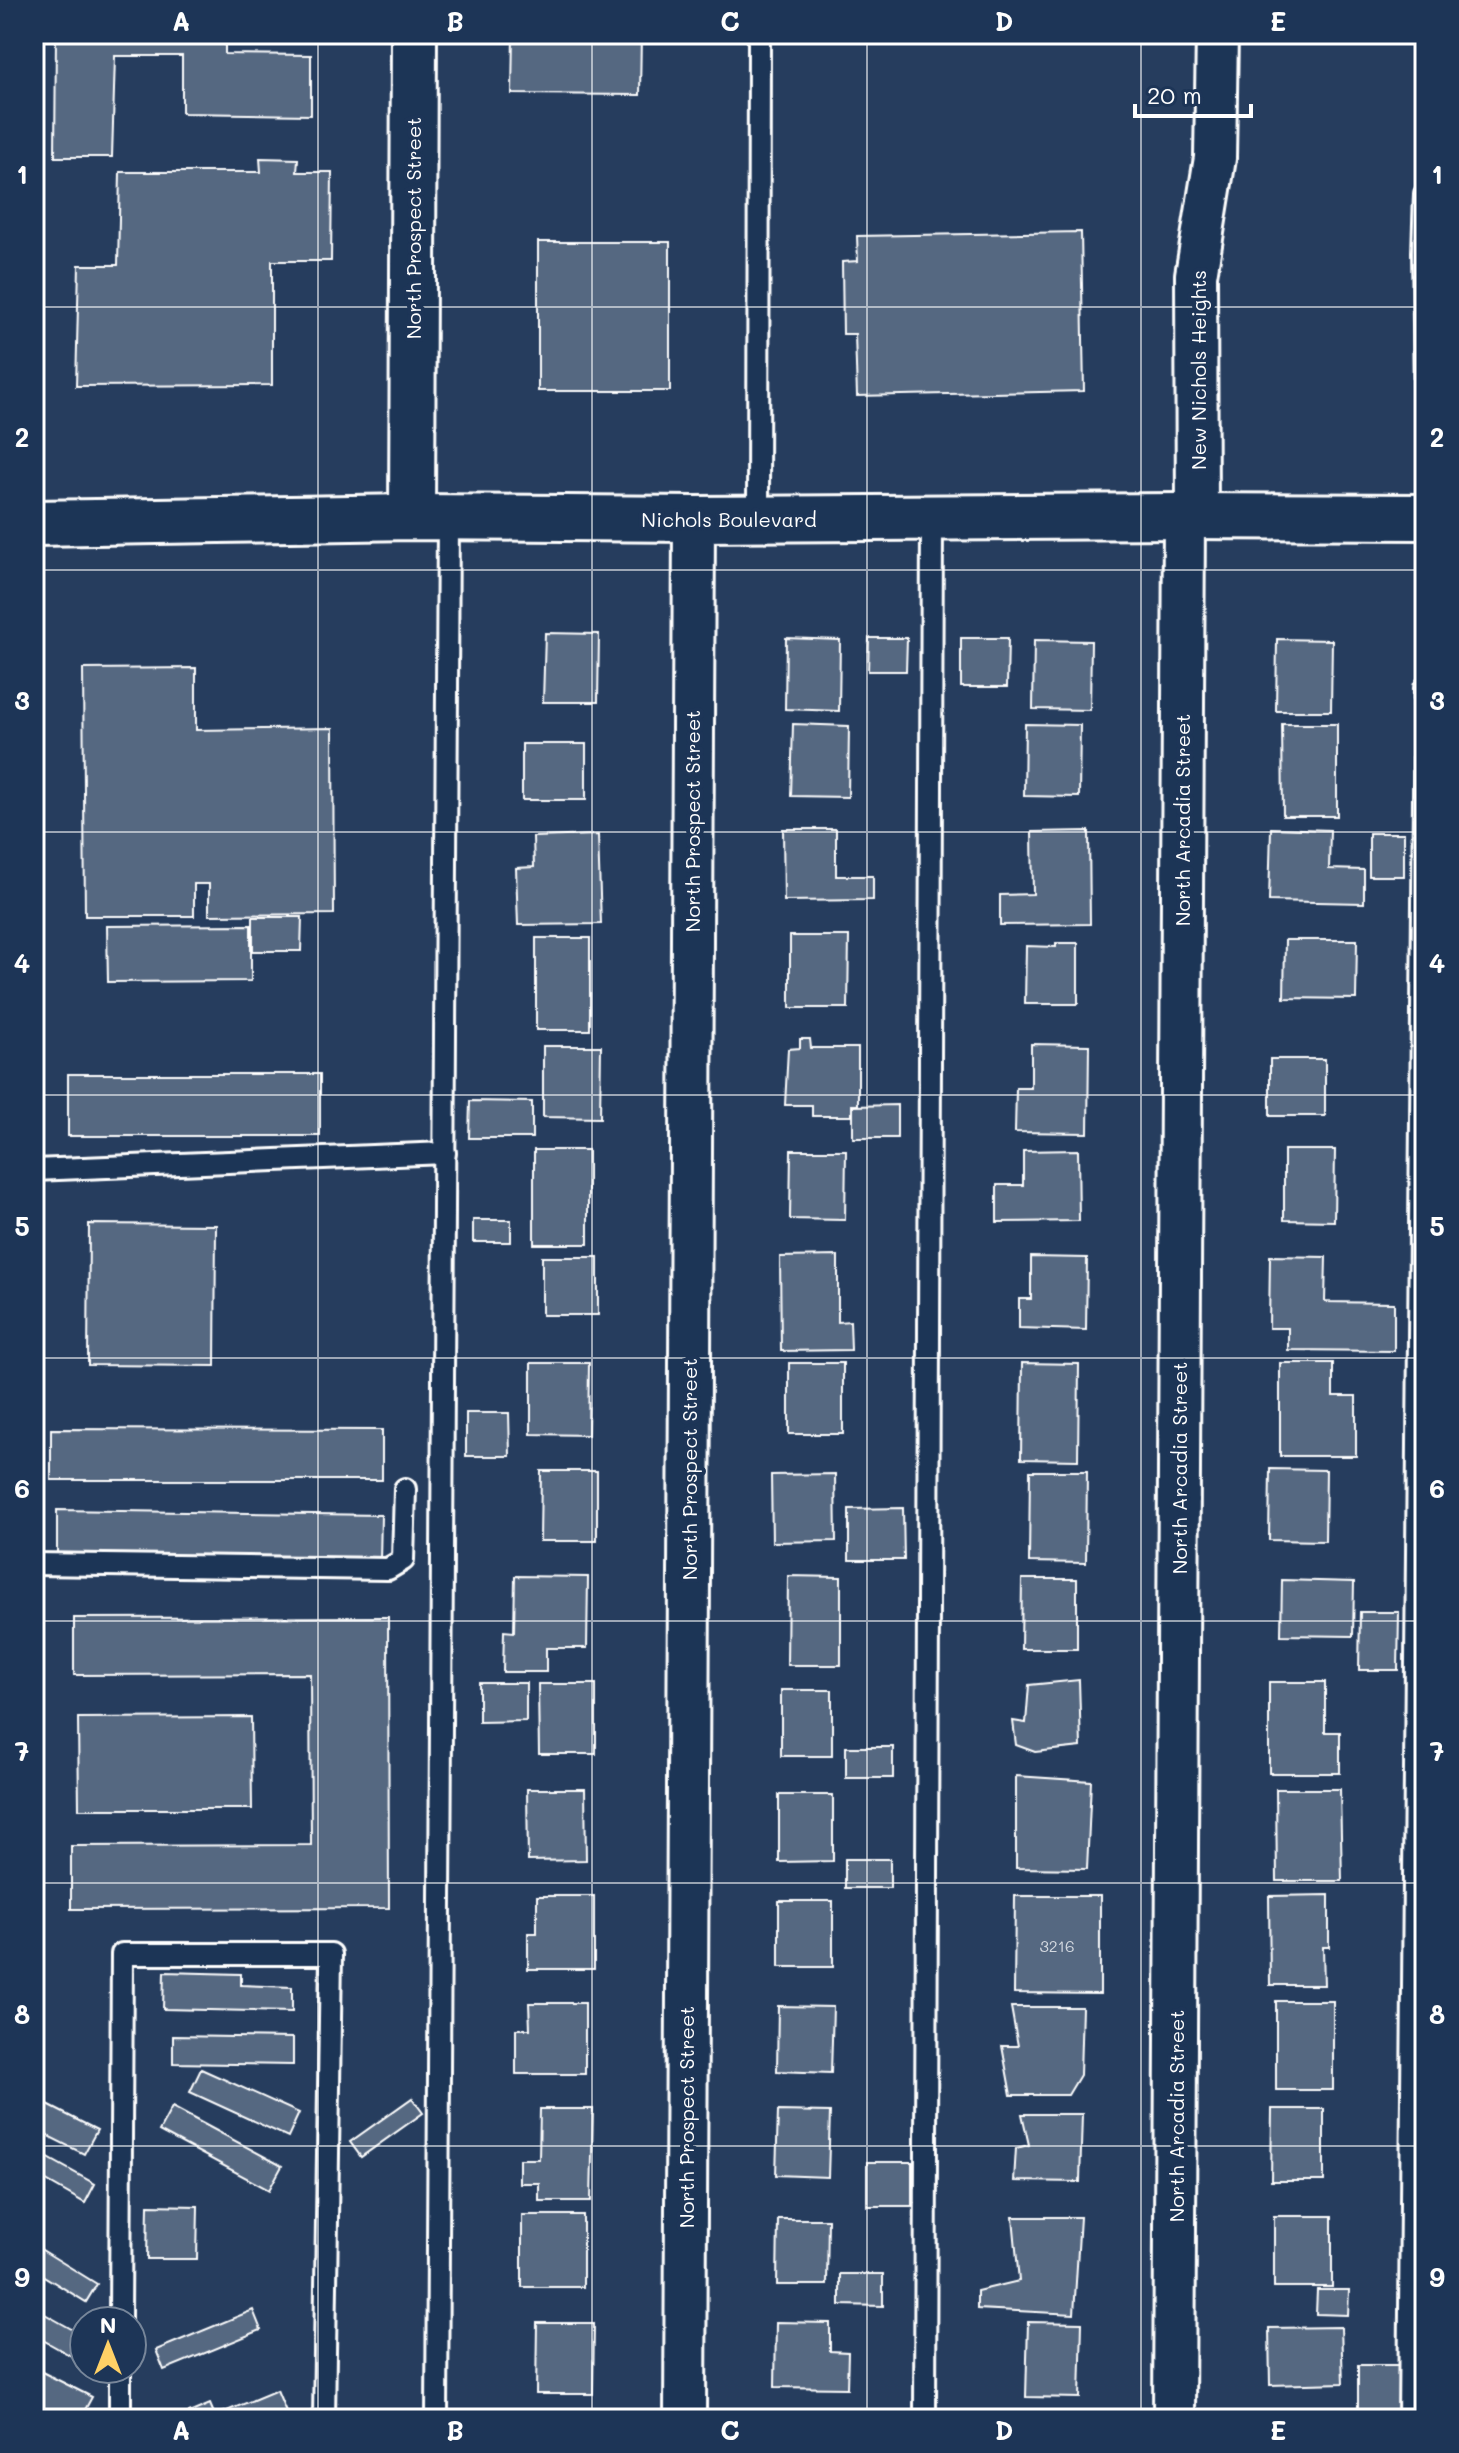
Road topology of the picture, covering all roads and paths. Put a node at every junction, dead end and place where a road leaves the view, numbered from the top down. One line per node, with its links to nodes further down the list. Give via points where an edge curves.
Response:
1 (414, 34): 7 (street, North Prospect Street)
2 (759, 34): 11 (lane)
3 (1217, 34): 6 (street, New Nichols Heights, via 1215,158 1196,275)
4 (1425, 194): 5 (lane)
5 (1425, 396)
6 (1190, 516): 8 (street, Nichols Boulevard); 9 (street, Nichols Boulevard); 25 (street, North Arcadia Street)
7 (430, 517): 10 (street, Nichols Boulevard); 12 (street, Nichols Boulevard); 14 (lane)
8 (1425, 517)
9 (932, 518): 11 (street, Nichols Boulevard); 24 (lane)
10 (694, 519): 11 (street, Nichols Boulevard); 23 (street, North Prospect Street)
11 (758, 519)
12 (34, 523)
13 (1425, 688): 26 (lane)
14 (445, 1153): 15 (lane); 22 (lane)
15 (34, 1170)
16 (405, 1489): 17 (lane, via 403,1560 388,1569)
17 (34, 1564)
18 (120, 2305): 21 (lane, via 122,1954 331,1954)
19 (120, 2385): 20 (lane)
20 (120, 2419)
21 (324, 2419)
22 (437, 2419)
23 (685, 2419)
24 (925, 2419)
25 (1174, 2419)
26 (1409, 2419)

